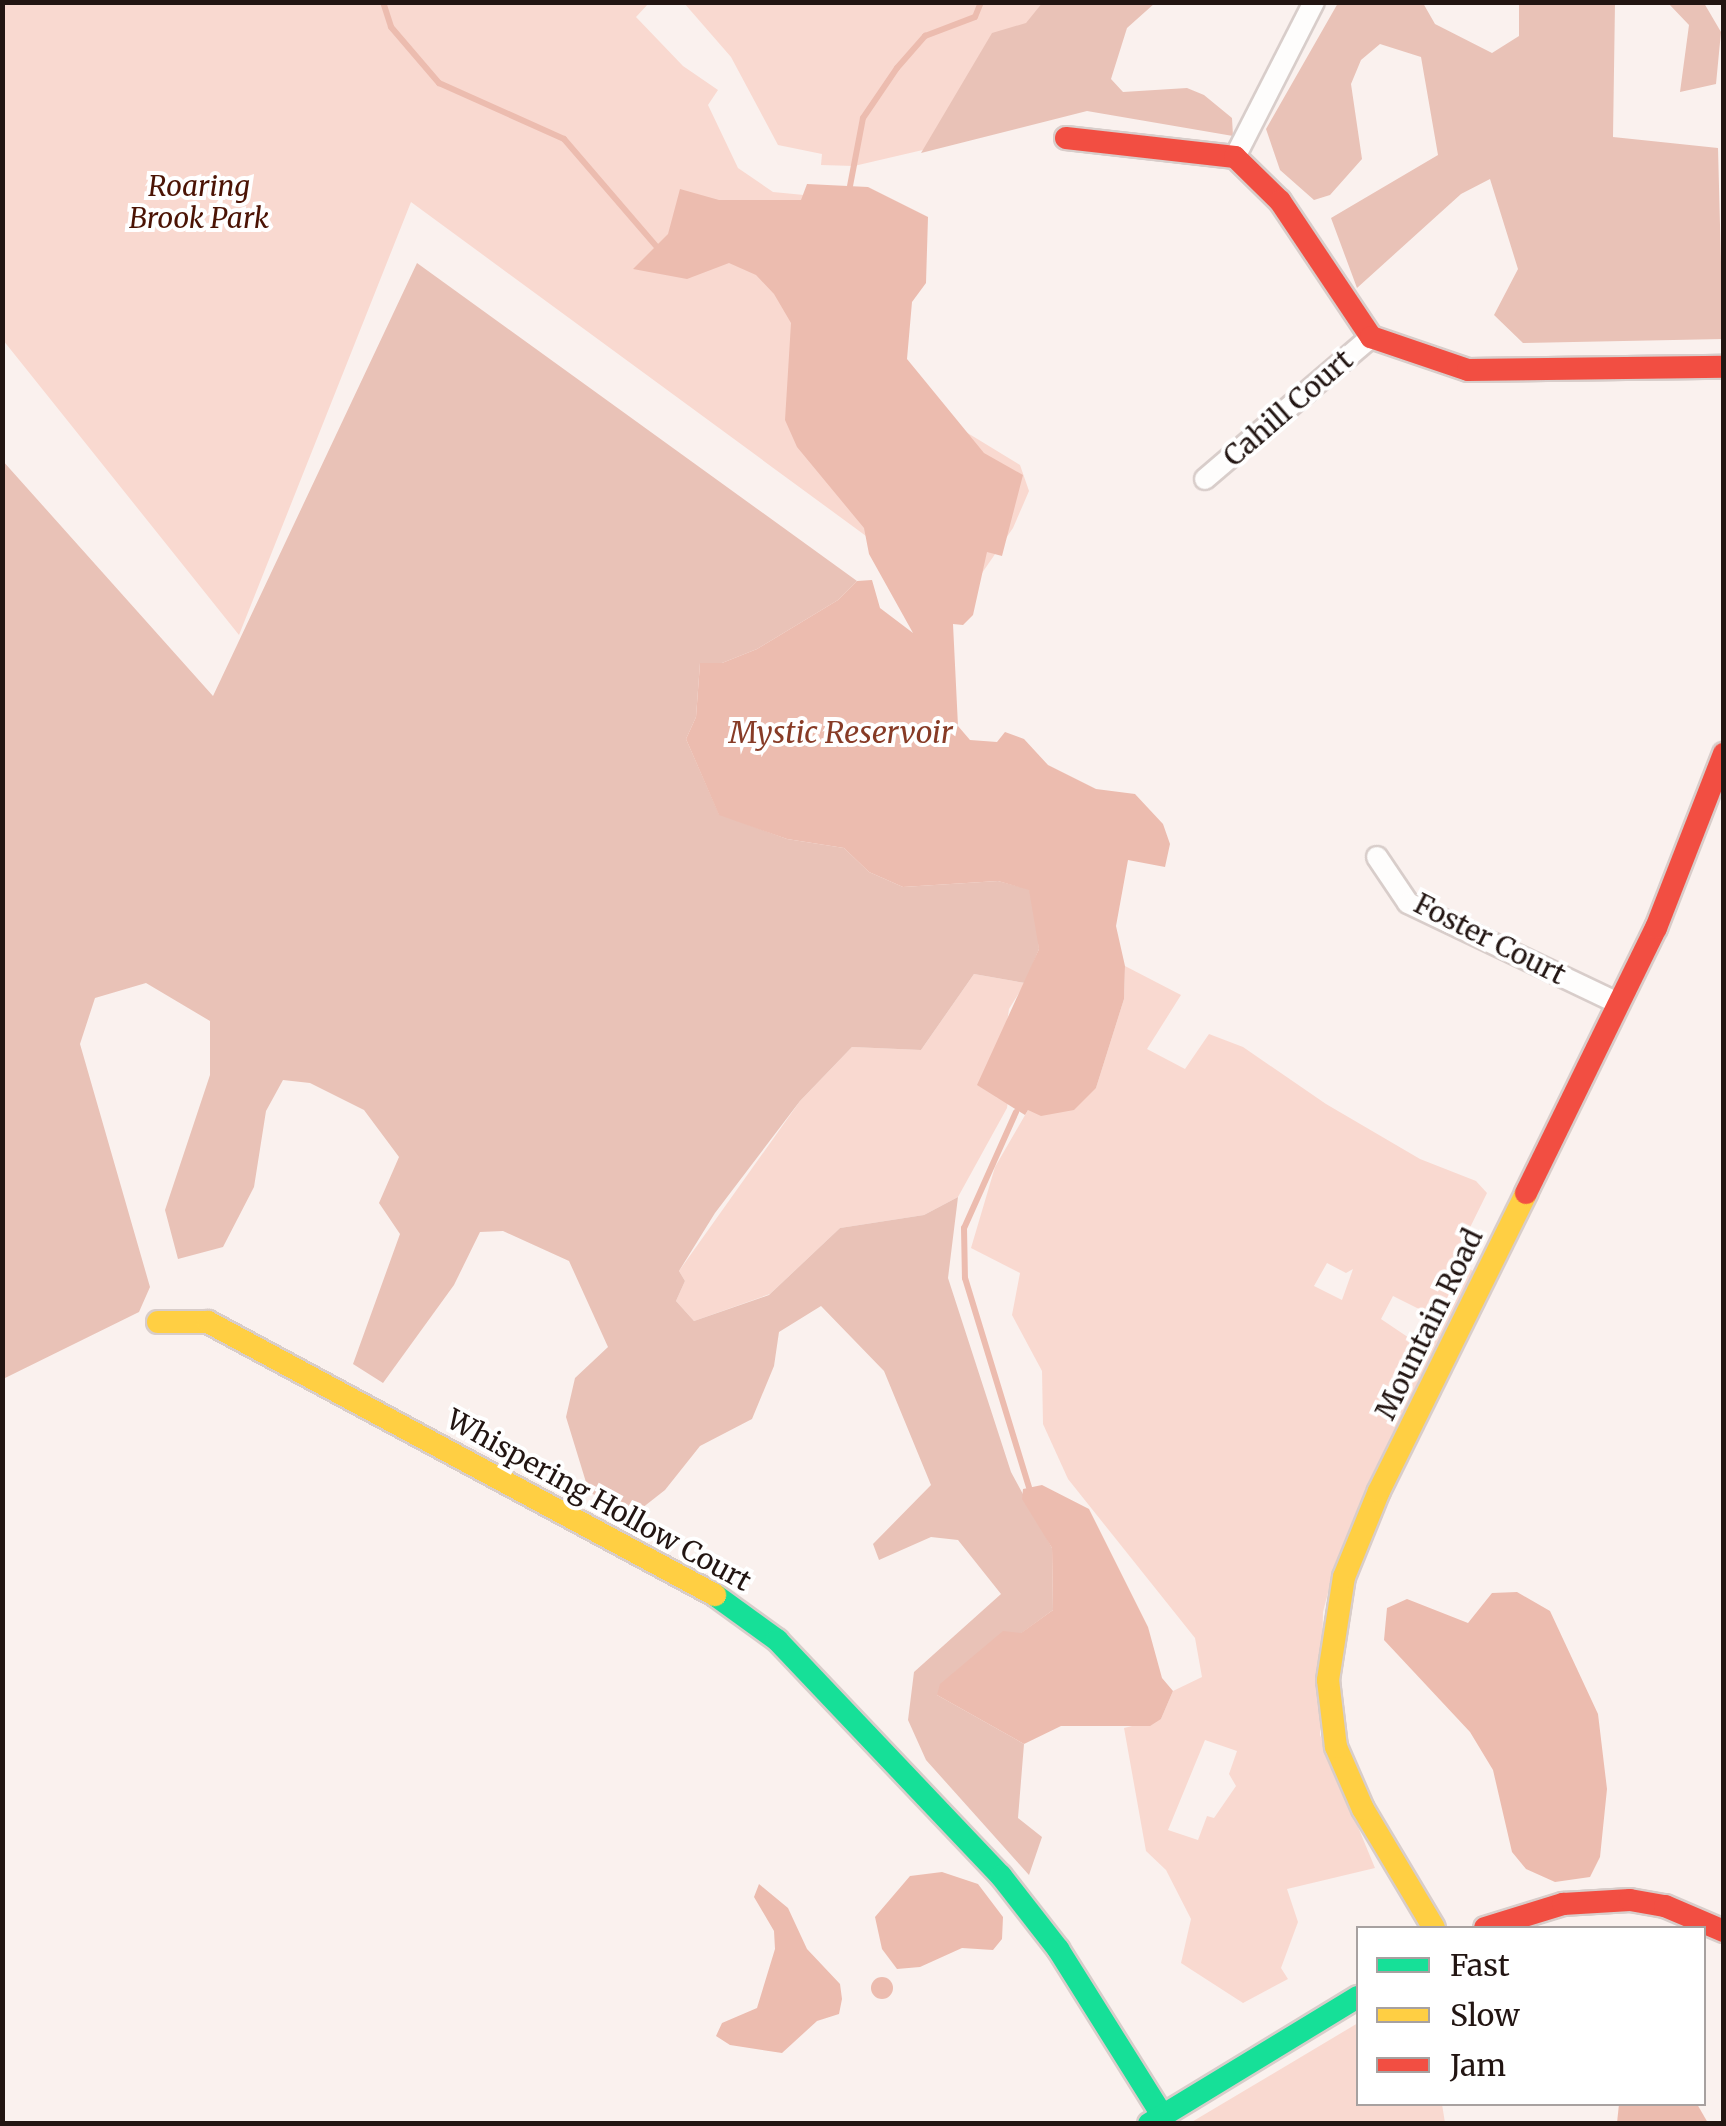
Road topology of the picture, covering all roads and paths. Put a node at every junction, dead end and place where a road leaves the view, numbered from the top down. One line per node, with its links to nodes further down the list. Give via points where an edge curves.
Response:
1 (1314, 2): 3 (street)
2 (1066, 138): 3 (street)
3 (1235, 157): 4 (street, via 1280,201)
4 (1370, 337): 5 (street, via 1468,370); 6 (street, Cahill Court)
5 (1724, 367)
6 (1205, 479)
7 (1724, 754): 9 (street, Mountain Road, via 1698,834)
8 (1377, 857): 9 (street, Foster Court, via 1408,903)
9 (1618, 1003): 11 (street, Mountain Road, via 1362,1528 1335,1613 1328,1680 1336,1747 1363,1809)
10 (158, 1322): 15 (street, Whispering Hollow Court, via 208,1322 727,1600 777,1640 1001,1876 1058,1949)
11 (1433, 1926)
12 (1492, 1926): 13 (street, via 1563,1904 1630,1900 1665,1906)
13 (1724, 1932)
14 (1356, 1998): 15 (street)
15 (1156, 2119)

